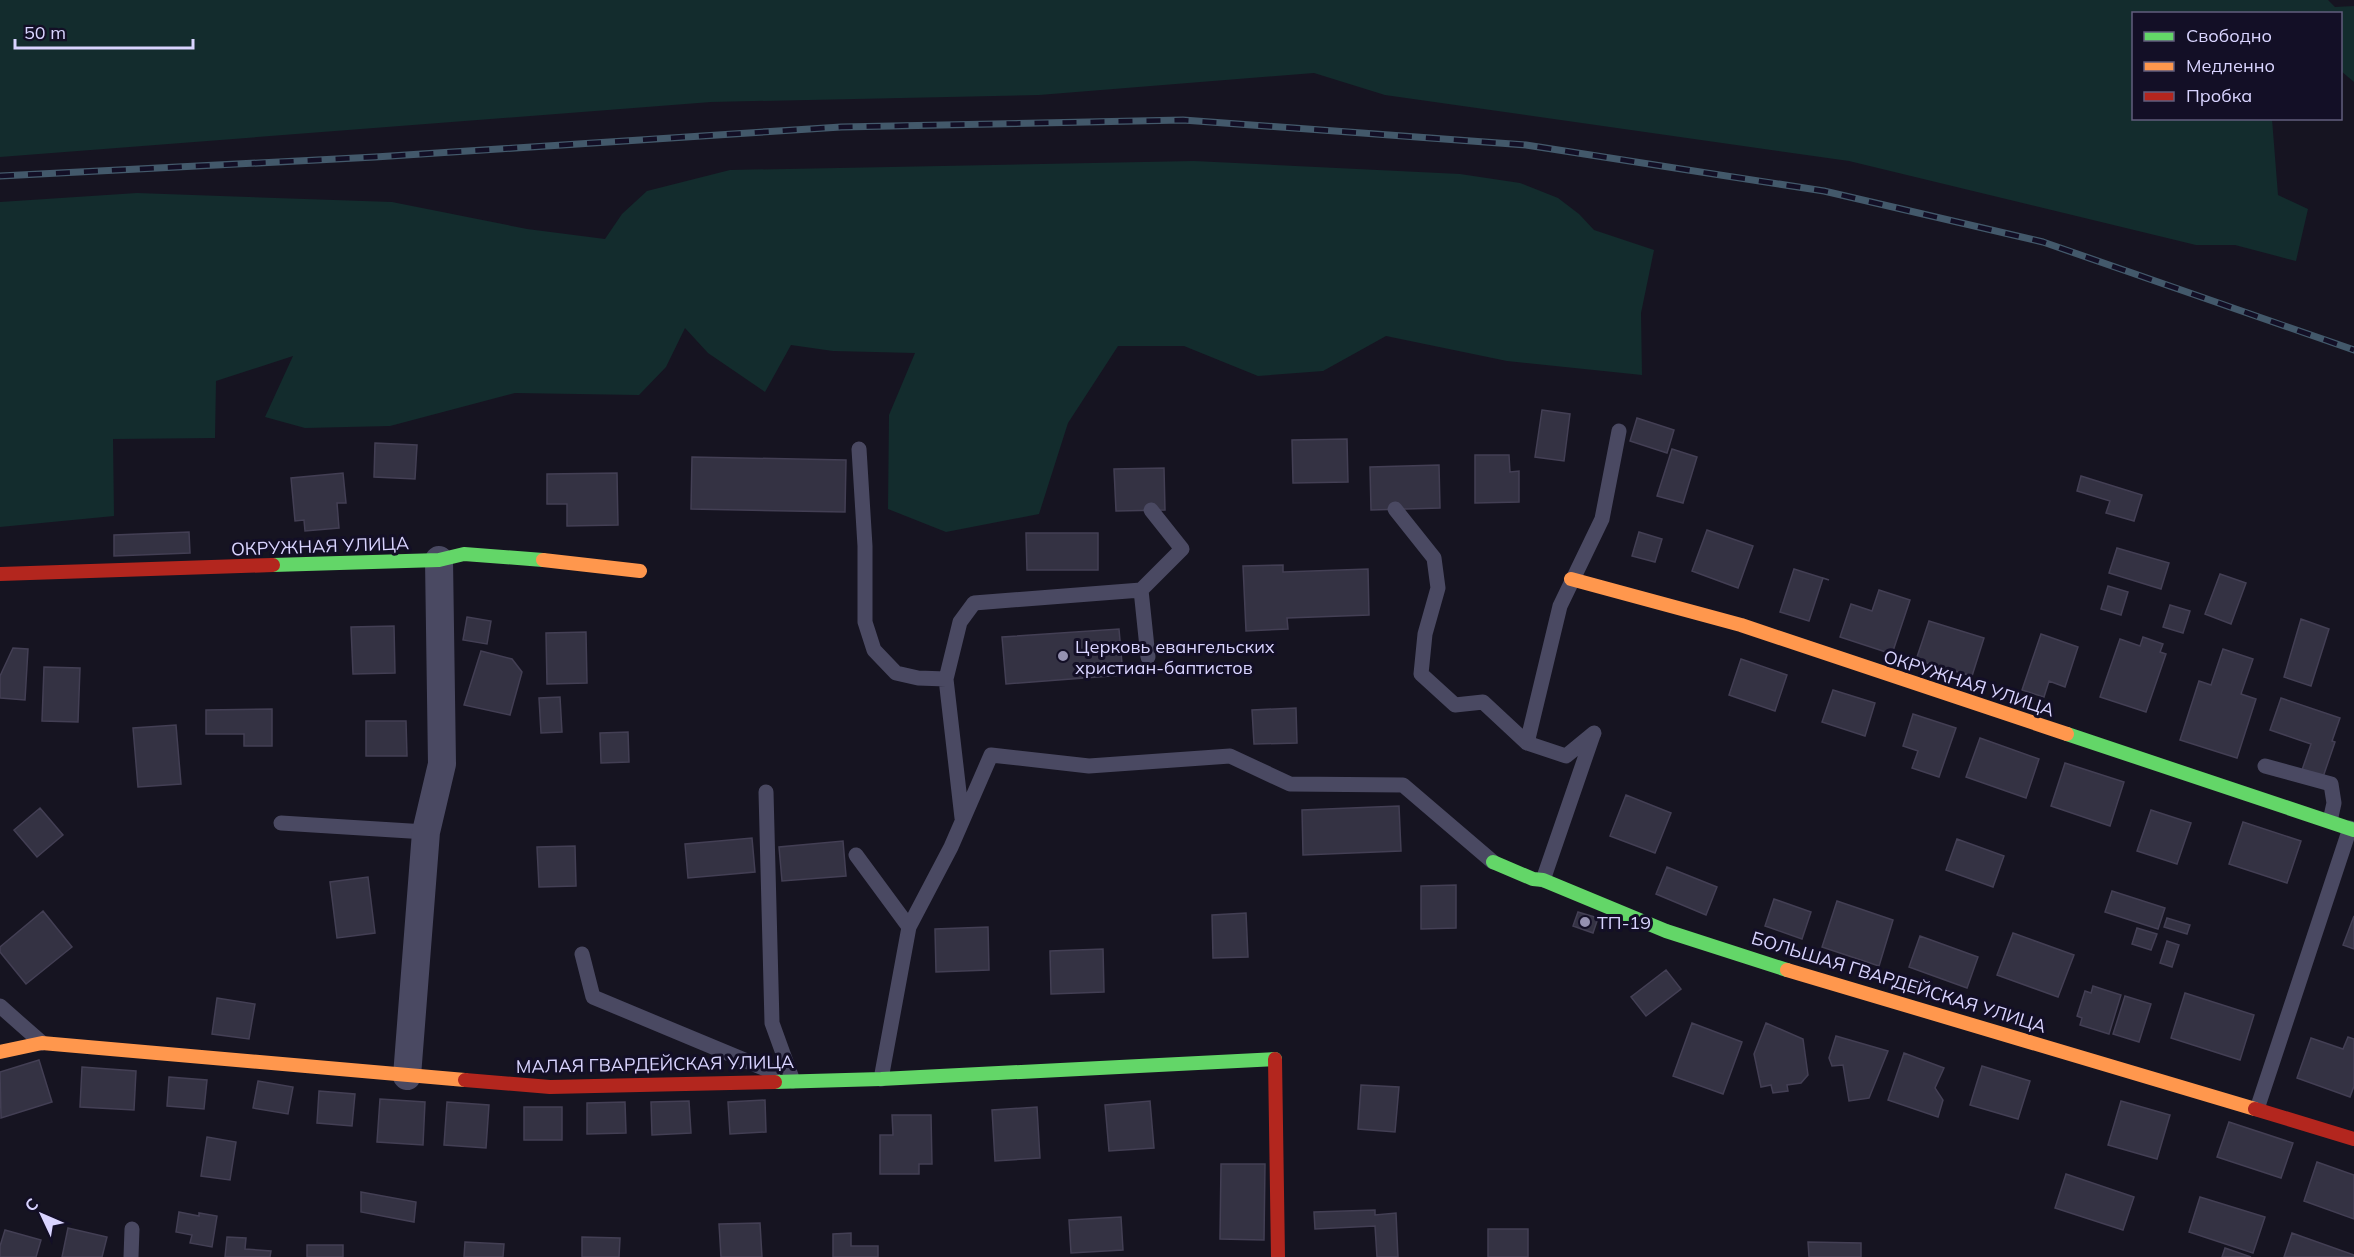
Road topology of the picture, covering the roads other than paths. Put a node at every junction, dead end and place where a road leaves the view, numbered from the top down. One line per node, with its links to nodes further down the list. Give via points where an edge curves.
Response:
1 (1619, 431): 8 (lane, via 1602,519)
2 (859, 449): 11 (lane, via 866,546 865,622 874,650 896,673)
3 (1395, 509): 12 (lane, via 1434,558 1437,588 1425,634 1421,674 1455,705 1483,702)
4 (1151, 510): 9 (lane, via 1182,549)
5 (439, 560): 6 (street, ОКРУЖНАЯ УЛИЦА, via 464,554); 7 (street, ОКРУЖНАЯ УЛИЦА); 19 (street, via 442,764)
6 (640, 571)
7 (0, 574)
8 (1571, 579): 12 (lane, via 1560,606); 16 (street, ОКРУЖНАЯ УЛИЦА, via 1741,625)
9 (1142, 591): 10 (lane); 11 (lane, via 974,603 960,622)
10 (1148, 657)
11 (946, 679): 15 (lane)
12 (1527, 743): 22 (lane, via 1566,756 1594,733)
13 (2265, 766): 16 (lane, via 2331,784 2334,803)
14 (766, 792): 30 (lane, via 772,1023)
15 (962, 818): 21 (lane, БОЛЬШАЯ ГВАРДЕЙСКАЯ УЛИЦА, via 991,755 1089,765 1230,756 1290,784 1403,786); 23 (lane)
16 (2330, 821): 18 (street, ОКРУЖНАЯ УЛИЦА)
17 (281, 823): 19 (lane)
18 (2352, 829): 31 (lane)
19 (426, 832): 28 (street)
20 (856, 855): 23 (lane)
21 (1493, 862): 22 (street, БОЛЬШАЯ ГВАРДЕЙСКАЯ УЛИЦА, via 1533,879)
22 (1543, 879): 31 (street, БОЛЬШАЯ ГВАРДЕЙСКАЯ УЛИЦА, via 1677,934)
23 (909, 927): 29 (lane)
24 (582, 954): 30 (lane, via 592,997)
25 (0, 1006): 26 (lane)
26 (42, 1043): 27 (street, МАЛАЯ ГВАРДЕЙСКАЯ УЛИЦА); 28 (street, МАЛАЯ ГВАРДЕЙСКАЯ УЛИЦА)
27 (0, 1052)
28 (407, 1076): 30 (street, МАЛАЯ ГВАРДЕЙСКАЯ УЛИЦА, via 550,1087)
29 (880, 1079): 30 (street, МАЛАЯ ГВАРДЕЙСКАЯ УЛИЦА); 34 (street, МАЛАЯ ГВАРДЕЙСКАЯ УЛИЦА, via 1276,1059)
30 (793, 1081)
31 (2257, 1110): 32 (street, БОЛЬШАЯ ГВАРДЕЙСКАЯ УЛИЦА)
32 (2354, 1140)
33 (132, 1229): 35 (lane)
34 (1282, 1256)
35 (131, 1257)

